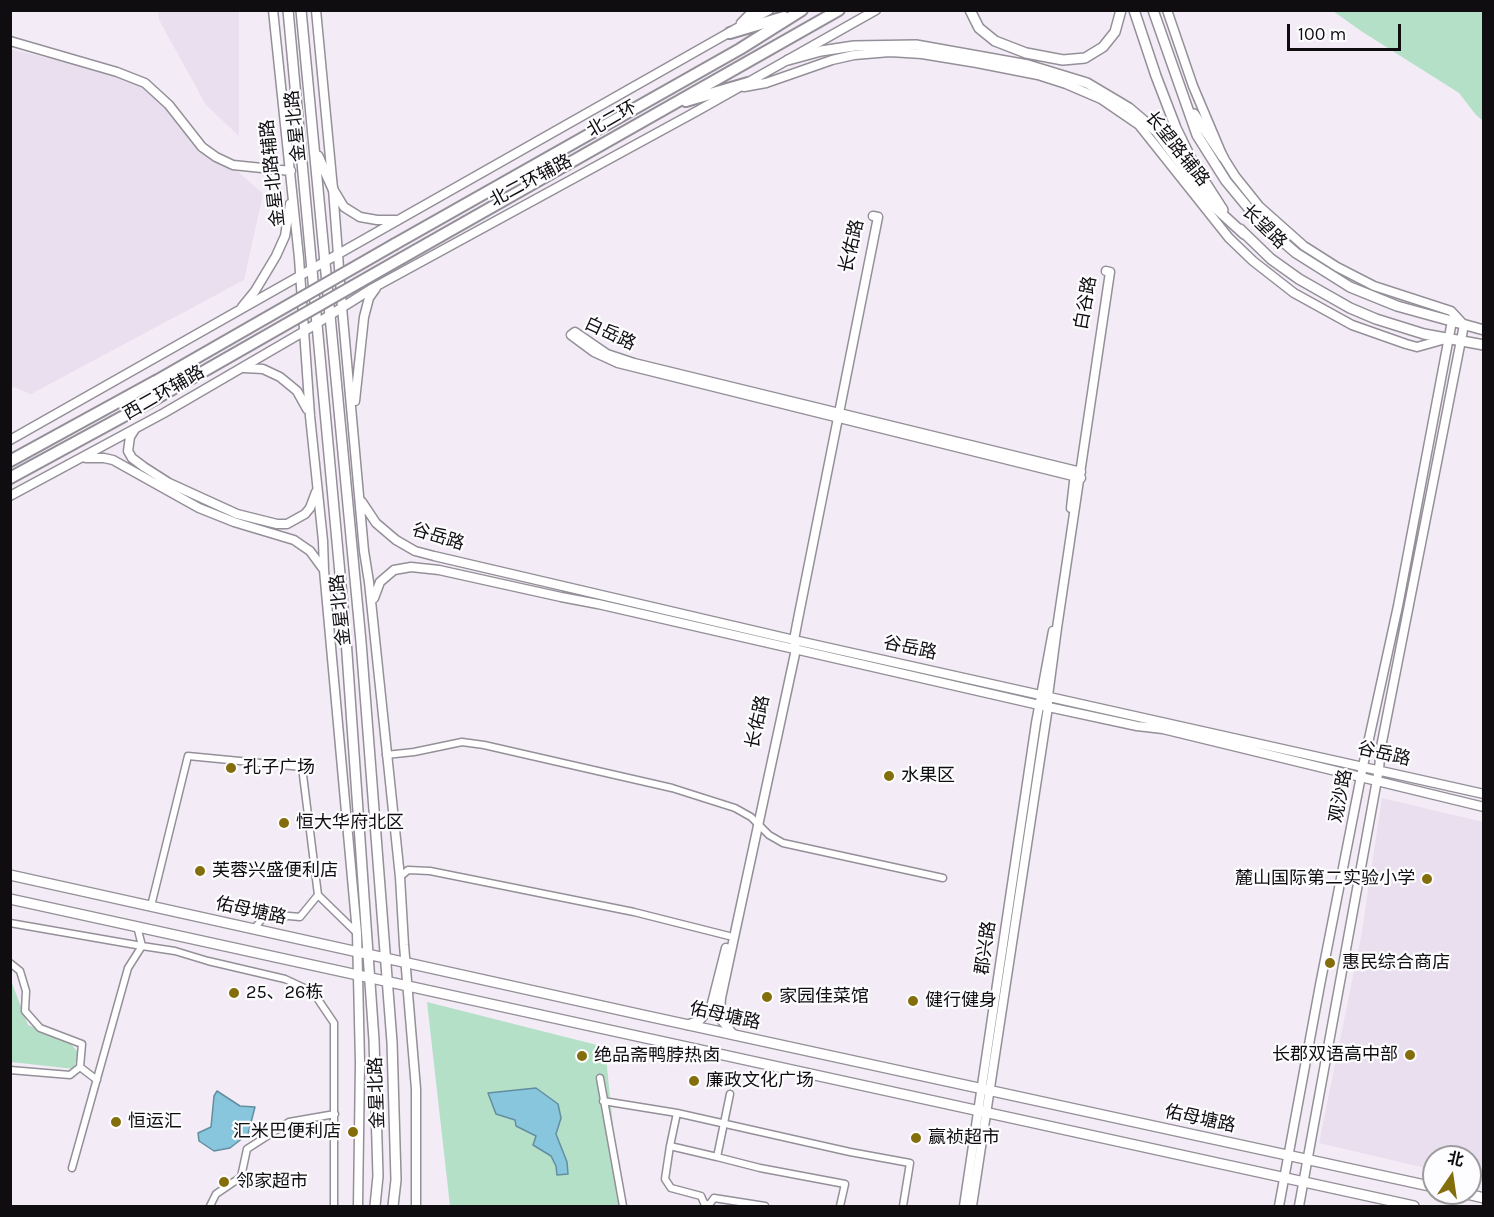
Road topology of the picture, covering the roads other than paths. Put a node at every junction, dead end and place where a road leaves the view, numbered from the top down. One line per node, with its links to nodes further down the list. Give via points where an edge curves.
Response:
1 (273, 10): 25 (main road, 金星北路辅路)
2 (288, 10): 31 (main road, 金星北路)
3 (301, 10): 23 (main road, 金星北路)
4 (316, 10): 26 (main road)
5 (754, 10): 17 (main road)
6 (769, 10): 17 (main road, 北二环辅路)
7 (839, 10): 22 (highway, 北二环)
8 (876, 10): 19 (main road, 北二环辅路)
9 (970, 10): 10 (main road, via 979,28 995,41 1026,53 1075,60 1094,54 1110,40)
10 (1121, 10)
11 (1134, 10): 28 (main road, 长望路, via 1186,150 1222,209)
12 (1153, 10): 16 (main road, 长望路)
13 (1158, 10): 16 (main road)
14 (1167, 10): 24 (main road, 长望路辅路)
15 (800, 11): 17 (highway); 51 (highway, 北二环, bridge, via 740,49 156,381)
16 (1161, 30): 21 (main road, 长望路)
17 (730, 33): 27 (main road, 北二环辅路)
18 (10, 41): 25 (main road, via 145,83 169,105 202,147 216,157 233,165)
19 (788, 60): 20 (main road, 北二环辅路); 28 (main road, via 854,46 916,45 1028,65 1087,83 1129,108 1156,131 1210,203)
20 (743, 85): 22 (highway); 33 (main road, 北二环辅路); 42 (main road, 长望路辅路, via 766,84 854,55 890,52 977,63 1066,84 1101,99 1139,125 1229,238 1294,293 1352,325 1406,344 1417,346)
21 (1186, 104): 24 (main road); 37 (main road, 长望路, via 1197,135 1215,166 1244,205 1278,239 1313,266 1350,287 1397,306)
22 (666, 107): 54 (highway, 北二环, bridge)
23 (315, 150): 26 (main road); 30 (main road, 金星北路)
24 (1223, 157): 39 (main road, 长望路辅路, via 1259,206 1304,246 1357,279 1451,311)
25 (291, 175): 32 (main road, 金星北路辅路); 36 (main road, via 288,223 281,246 255,291)
26 (333, 189): 27 (main road, via 345,207 360,217); 29 (main road)
27 (398, 220): 29 (main road, 北二环辅路)
28 (1244, 234): 42 (main road, 长望路, via 1299,279 1350,308 1392,324)
29 (339, 254): 30 (main road, 北二环辅路); 34 (main road)
30 (326, 262): 31 (main road, 西二环辅路); 35 (main road, 金星北路)
31 (312, 269): 32 (main road, 西二环辅路); 38 (main road, 金星北路)
32 (300, 276): 36 (main road, 西二环辅路); 41 (main road, 金星北路辅路)
33 (380, 284): 34 (main road, 北二环辅路); 48 (main road, via 369,298 364,317)
34 (342, 307): 35 (main road, 北二环辅路); 48 (main road)
35 (330, 314): 38 (main road, 西二环辅路); 86 (main road, 金星北路)
36 (234, 315): 50 (main road, 西二环辅路)
37 (1452, 321): 39 (main road, 长望路); 42 (main road, 观沙路)
38 (317, 322): 41 (main road, 西二环辅路); 85 (main road, 金星北路, via 346,639)
39 (1464, 325): 40 (main road, 长望路); 43 (main road, 观沙路)
40 (1484, 330)
41 (303, 332): 45 (main road, 西二环辅路); 47 (main road, 金星北路辅路)
42 (1449, 338): 43 (main road, 长望路); 65 (main road, 观沙路)
43 (1460, 341): 44 (main road, 长望路); 66 (main road, 观沙路)
44 (1484, 345)
45 (241, 368): 47 (main road, via 263,369 291,385); 49 (main road, 西二环辅路)
46 (837, 415): 46 (main road, 长佑路, via 878,217 873,216); 46 (main road, 白岳路, via 619,359 575,332 571,335 618,363); 53 (main road, 白岳路); 60 (main road, 长佑路)
47 (310, 416): 55 (main road)
48 (353, 428): 56 (main road)
49 (136, 429): 52 (main road, 西二环辅路); 55 (main road, via 128,444 132,458 169,483 237,513 287,524 310,508)
50 (10, 440)
51 (10, 460)
52 (77, 461): 57 (main road, 西二环辅路); 58 (main road, via 96,457 112,460 199,508 294,540 310,551)
53 (1078, 475): 53 (main road, 白谷路, via 1110,272 1106,271); 61 (main road, 白谷路)
54 (10, 478)
55 (318, 486): 58 (main road)
56 (358, 488): 59 (main road); 60 (main road, 谷岳路, via 364,507 376,523 415,551)
57 (10, 496)
58 (324, 570): 81 (main road)
59 (372, 610): 60 (main road, via 376,589 386,576 402,568 424,567); 64 (main road)
60 (793, 644): 61 (main road, 谷岳路); 62 (main road); 71 (main road, 长佑路)
61 (1045, 695): 62 (main road, 郡兴路); 63 (main road, 郡兴路); 65 (main road, 谷岳路)
62 (1039, 705): 63 (main road); 99 (main road, 郡兴路)
63 (1048, 707): 67 (main road, via 1163,729); 99 (main road, 郡兴路)
64 (386, 754): 71 (street, via 462,742 484,745 672,788 735,808); 73 (main road)
65 (1363, 766): 66 (main road, 谷岳路); 67 (main road, 观沙路)
66 (1379, 770): 68 (main road, 观沙路); 69 (main road, 谷岳路)
67 (1361, 778): 68 (main road); 107 (main road, 观沙路)
68 (1377, 782): 70 (main road); 109 (main road, 观沙路)
69 (1484, 794)
70 (1484, 807)
71 (756, 822): 74 (street, via 783,843); 82 (main road, 长佑路); 94 (main road, 长佑路, via 720,1002 722,1021)
72 (10, 875): 77 (main road, 佑母塘路)
73 (400, 876): 82 (street, via 408,870 430,871 634,912); 87 (main road)
74 (943, 878)
75 (318, 895): 77 (street, via 302,766 188,756); 80 (street, via 300,917 266,914); 81 (street)
76 (10, 898): 79 (main road)
77 (151, 906): 80 (main road, 佑母塘路)
78 (10, 923): 83 (street)
79 (137, 926): 83 (street); 89 (main road)
80 (254, 929): 84 (main road, 佑母塘路)
81 (357, 933): 84 (main road)
82 (729, 936): 93 (main road, 长佑路, via 711,1007 700,1020)
83 (142, 946): 98 (street, via 128,968); 104 (street, via 285,979 313,992 334,1023)
84 (357, 952): 85 (main road, 佑母塘路); 89 (main road)
85 (368, 954): 86 (main road, 佑母塘路); 90 (main road, 金星北路)
86 (385, 958): 87 (main road, 佑母塘路); 91 (main road, 金星北路)
87 (405, 962): 92 (main road); 93 (main road, 佑母塘路)
88 (10, 963): 95 (street, via 20,971 26,992 25,1011 40,1028 82,1044)
89 (358, 975): 90 (main road); 116 (main road)
90 (370, 978): 91 (main road); 117 (main road, 金星北路, via 378,1176)
91 (387, 982): 92 (main road); 118 (main road, 金星北路, via 392,1042)
92 (408, 987): 102 (main road); 119 (main road, via 417,1115)
93 (687, 1025): 94 (main road, 佑母塘路)
94 (735, 1035): 99 (main road, 佑母塘路)
95 (80, 1067): 96 (street, via 70,1075); 98 (street)
96 (10, 1070)
97 (600, 1078): 101 (street)
98 (97, 1080): 110 (street)
99 (986, 1090): 102 (main road, 郡兴路); 107 (main road, 佑母塘路)
100 (730, 1094): 105 (street)
101 (603, 1101): 103 (street); 120 (street)
102 (982, 1111): 111 (main road); 124 (main road, 郡兴路); 125 (main road, 郡兴路)
103 (677, 1113): 105 (street); 106 (street)
104 (335, 1114): 114 (street, via 289,1122 247,1149 241,1177 216,1194); 115 (street)
105 (725, 1124): 108 (street); 123 (street, via 910,1163)
106 (670, 1146): 108 (street); 121 (street, via 665,1179 671,1188 701,1196 709,1205 714,1198)
107 (1289, 1155): 109 (main road, 佑母塘路); 111 (main road, 观沙路)
108 (717, 1157): 122 (street, via 844,1184)
109 (1308, 1159): 112 (main road, 观沙路); 113 (main road, 佑母塘路)
110 (72, 1168)
111 (1285, 1178): 112 (main road); 126 (main road, 观沙路)
112 (1304, 1183): 127 (main road, 观沙路); 128 (main road)
113 (1422, 1184)
114 (210, 1206)
115 (334, 1206)
116 (357, 1206)
117 (375, 1206)
118 (393, 1206)
119 (416, 1206)
120 (623, 1206)
121 (765, 1206)
122 (840, 1206)
123 (903, 1206)
124 (964, 1206)
125 (972, 1206)
126 (1279, 1206)
127 (1299, 1206)
128 (1414, 1206)

